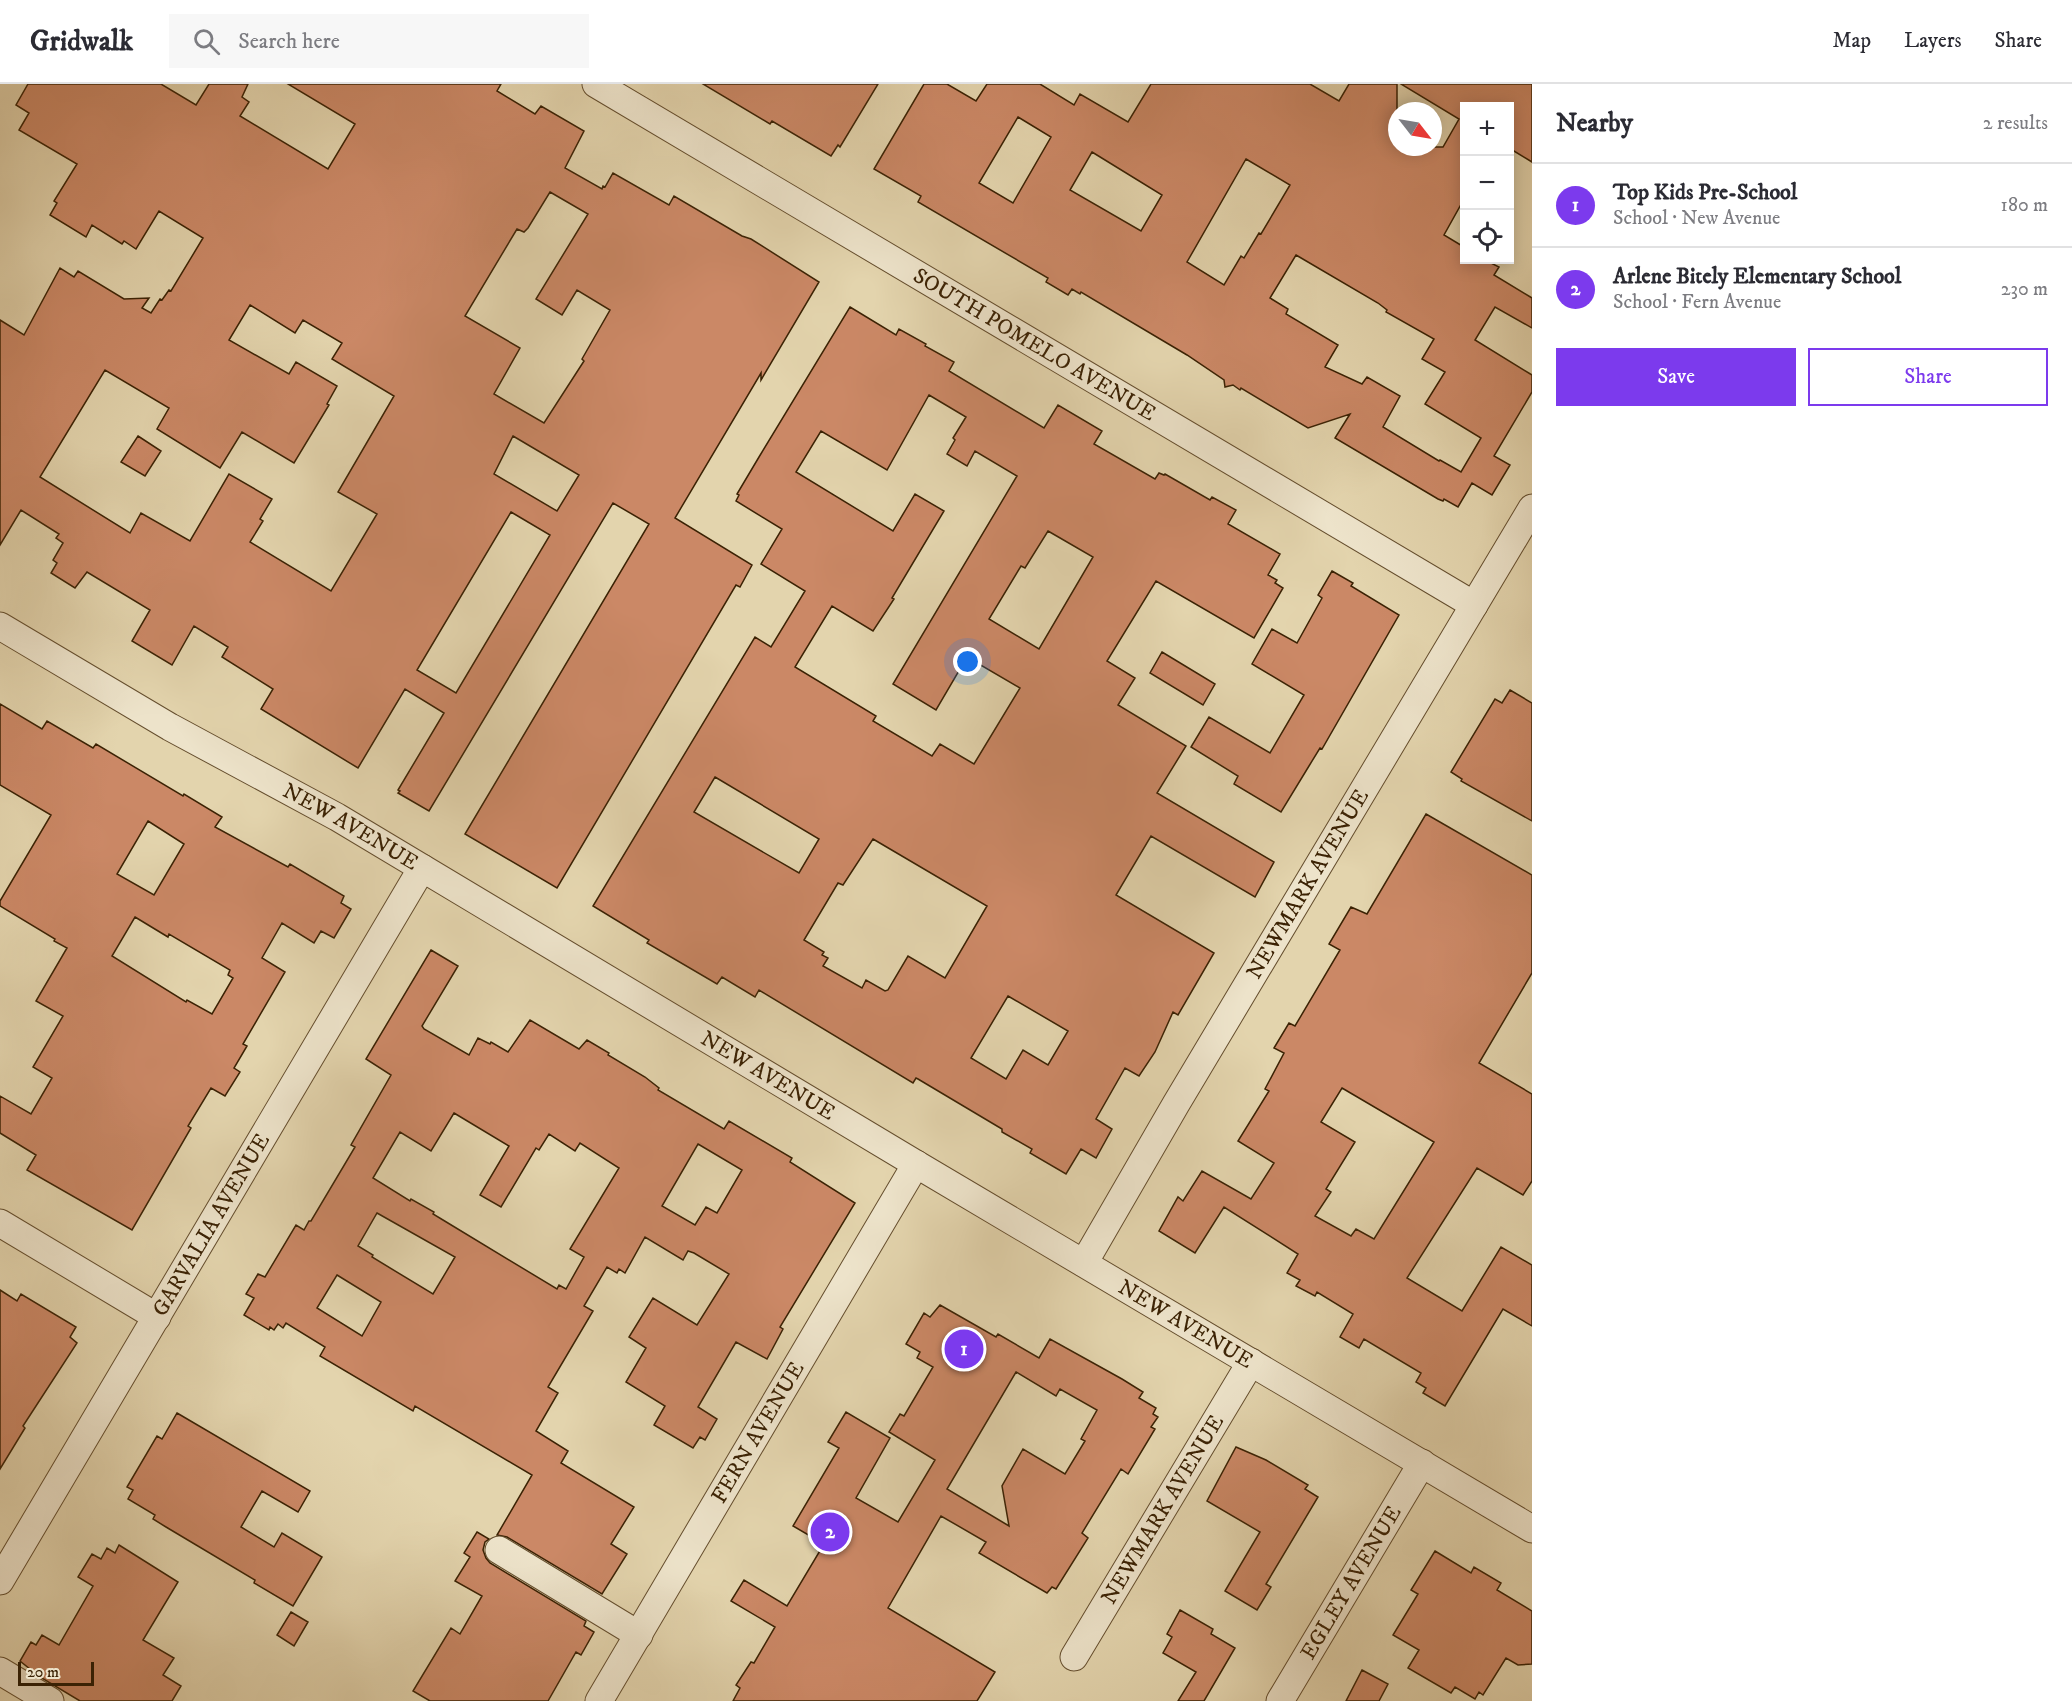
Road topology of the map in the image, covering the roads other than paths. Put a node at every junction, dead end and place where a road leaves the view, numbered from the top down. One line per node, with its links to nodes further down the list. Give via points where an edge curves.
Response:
1 (596, 84): 3 (street, SOUTH POMELO AVENUE)
2 (1532, 508): 3 (street, NEWMARK AVENUE)
3 (1474, 605): 8 (street, NEWMARK AVENUE)
4 (0, 626): 5 (street, NEW AVENUE, via 170,727)
5 (422, 868): 6 (street, NEW AVENUE); 9 (street, GARVALIA AVENUE)
6 (916, 1164): 8 (street, NEW AVENUE); 15 (street, FERN AVENUE)
7 (0, 1222): 9 (street)
8 (1084, 1263): 10 (street, NEW AVENUE)
9 (157, 1317): 14 (street, GARVALIA AVENUE)
10 (1251, 1362): 11 (street, NEW AVENUE); 16 (street, NEWMARK AVENUE)
11 (1422, 1463): 12 (street, NEW AVENUE); 20 (street, EGLEY AVENUE)
12 (1532, 1529)
13 (499, 1550): 15 (street)
14 (0, 1581)
15 (639, 1635): 19 (street, FERN AVENUE)
16 (1074, 1657)
17 (0, 1671): 18 (street)
18 (50, 1701)
19 (599, 1701)
20 (1280, 1701)

